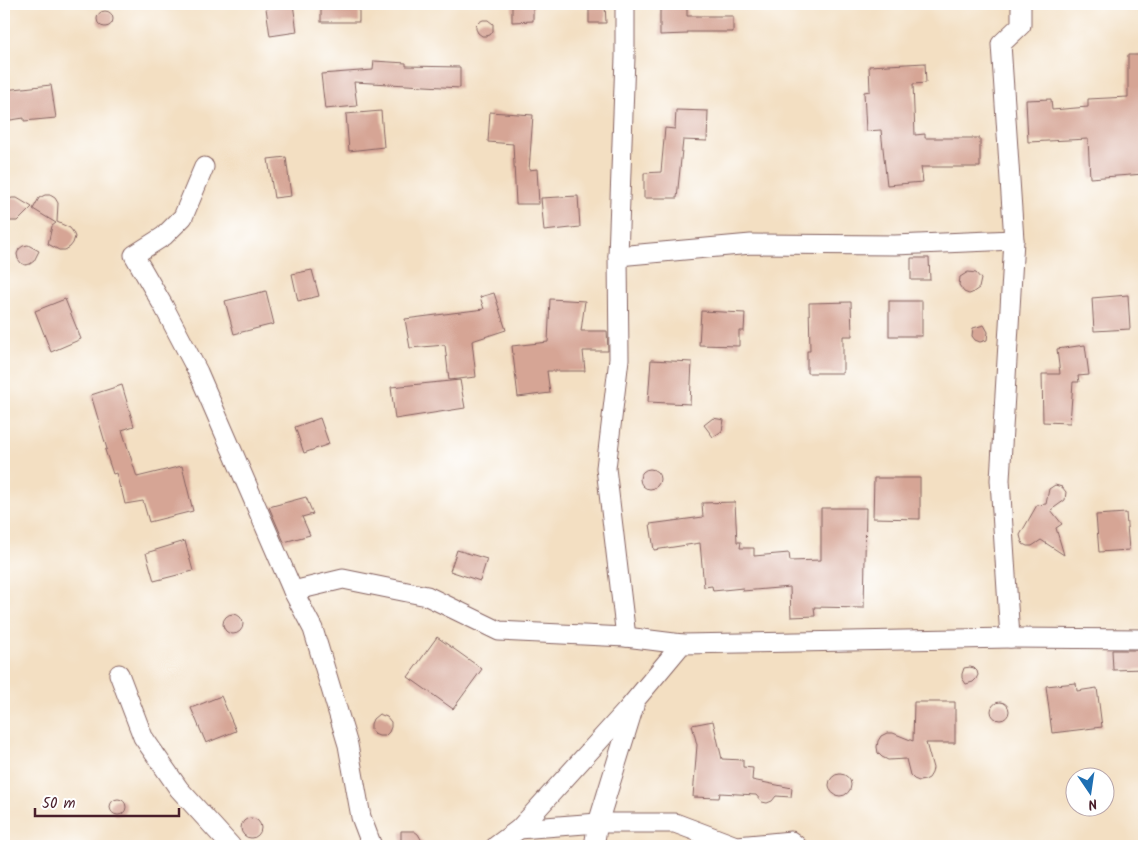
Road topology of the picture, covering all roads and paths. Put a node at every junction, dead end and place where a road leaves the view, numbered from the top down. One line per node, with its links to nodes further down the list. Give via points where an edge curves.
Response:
1 (625, 4): 5 (street)
2 (1021, 4): 4 (street, via 1020,25 1001,44)
3 (204, 167): 6 (street, via 183,217 164,236 134,255 198,372)
4 (1014, 240): 5 (street, via 895,245 751,244); 8 (street, via 1000,480)
5 (618, 256): 7 (street, via 619,359 606,468)
6 (293, 591): 7 (street, via 343,579 427,596 499,631); 16 (street, via 313,629 348,745 361,817)
7 (626, 637): 10 (street)
8 (1010, 638): 9 (street); 10 (street)
9 (1144, 639)
10 (682, 644): 12 (street)
11 (119, 674): 15 (street, via 144,737 179,789)
12 (637, 698): 13 (street); 14 (street)
13 (598, 823): 14 (street); 18 (street); 19 (street, via 676,823)
14 (519, 830): 17 (street)
15 (231, 846)
16 (372, 846)
17 (496, 846)
18 (594, 846)
19 (736, 846): 20 (street, via 791,841)
20 (797, 846)

